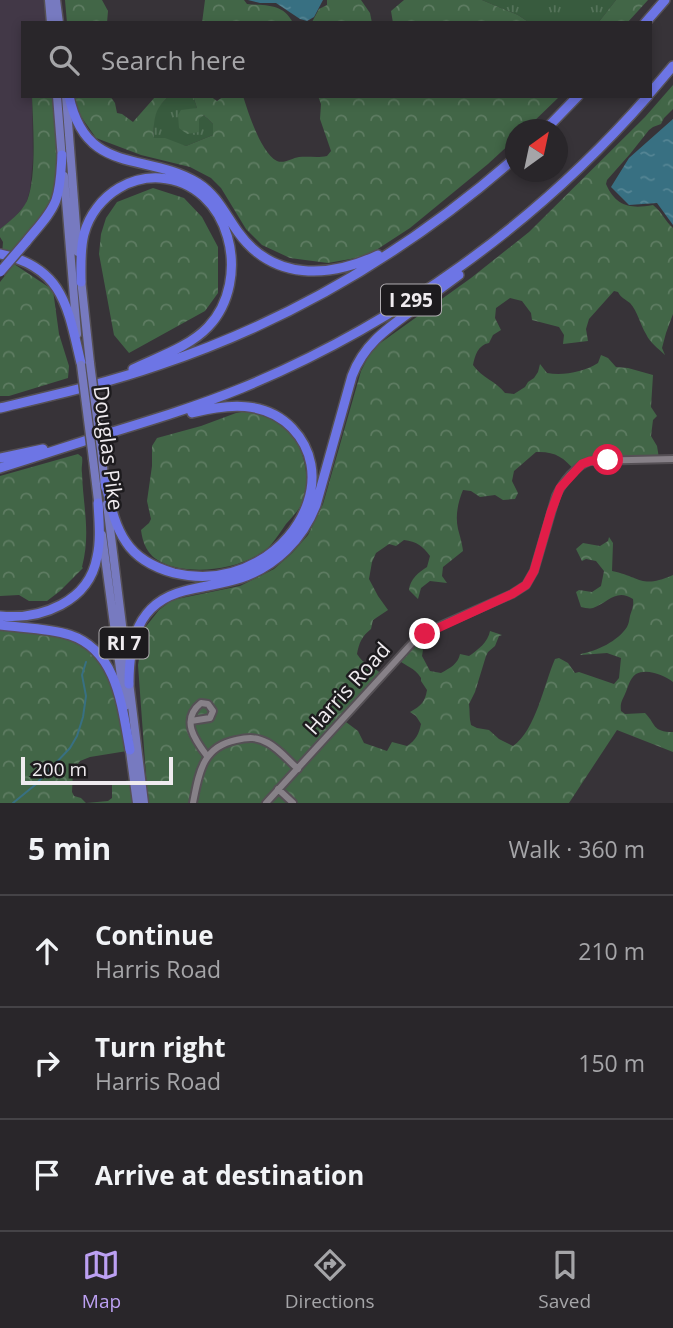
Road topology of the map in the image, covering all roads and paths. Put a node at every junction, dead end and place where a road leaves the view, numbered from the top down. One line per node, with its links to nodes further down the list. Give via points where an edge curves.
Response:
1 (48, 0): 4 (main road)
2 (56, 0): 5 (main road)
3 (665, 0): 6 (highway)
4 (51, 21)
5 (59, 21)
6 (647, 21)
7 (673, 66): 8 (highway, I 295)
8 (652, 91)
9 (57, 98): 15 (main road, Douglas Pike / RI 7)
10 (67, 98): 21 (main road, Douglas Pike / RI 7)
11 (68, 98): 18 (highway, via 80,127 96,146 202,185 250,246 281,266 310,272 339,269)
12 (576, 98): 14 (highway)
13 (646, 98): 17 (highway, I 295)
14 (556, 119)
15 (62, 155): 20 (highway, bridge, via 56,200); 22 (main road, Douglas Pike / RI 7)
16 (505, 166): 18 (highway, I 295)
17 (526, 216): 27 (highway, I 295, via 429,288 324,350 223,396); 37 (highway, via 368,347 352,376 316,505 299,537 257,572 179,592 154,606 132,642)
18 (411, 239): 23 (highway, I 295, via 332,288 248,330)
19 (0, 254): 22 (highway, via 30,264 55,285 66,304)
20 (0, 272)
21 (81, 282): 22 (main road, Douglas Pike / RI 7); 23 (highway, via 83,240 92,215 122,186 148,178 181,183 212,205 223,223 232,260 229,284 210,326 179,347)
22 (84, 364): 30 (main road, Douglas Pike / RI 7, bridge)
23 (94, 386): 24 (highway, I 295)
24 (63, 393): 25 (highway); 26 (highway, I 295)
25 (0, 401)
26 (0, 408)
27 (126, 429): 28 (highway, I 295); 33 (highway, via 225,406 272,413 292,428 309,456 313,482 306,509 285,541 253,565 217,576 184,575 155,566 130,548 118,527)
28 (110, 433): 29 (highway, I 295); 32 (highway)
29 (0, 458)
30 (97, 458): 33 (main road, Douglas Pike / RI 7); 34 (main road, Douglas Pike / RI 7)
31 (673, 459): 41 (street, Harris Road, via 582,464 556,496 526,585 414,641)
32 (0, 468)
33 (105, 482): 37 (main road, Douglas Pike / RI 7)
34 (98, 503): 35 (highway, via 97,558 80,591 50,611); 39 (main road, Douglas Pike / RI 7)
35 (0, 616)
36 (0, 625): 39 (highway, via 68,634 96,651 116,685)
37 (130, 684): 44 (main road, Douglas Pike / RI 7)
38 (191, 721): 40 (street, via 192,733)
39 (130, 750): 43 (main road, Douglas Pike / RI 7)
40 (207, 756): 41 (street, via 222,744 255,737 273,746); 45 (street)
41 (298, 769): 42 (street, Harris Road)
42 (278, 789): 46 (street, Harris Road); 47 (street)
43 (137, 803)
44 (144, 803)
45 (193, 803)
46 (266, 803)
47 (293, 803)

